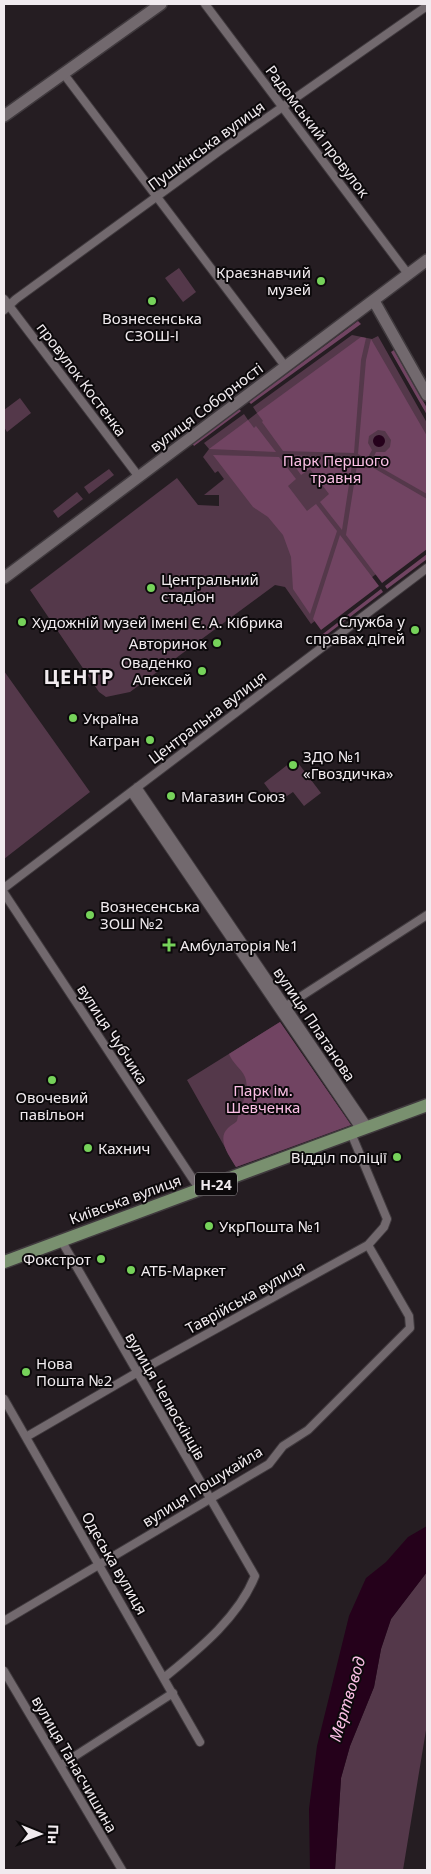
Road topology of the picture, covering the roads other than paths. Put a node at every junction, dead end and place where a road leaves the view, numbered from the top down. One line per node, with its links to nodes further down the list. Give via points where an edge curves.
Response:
1 (160, 4): 4 (main road)
2 (205, 4): 5 (street, Радомський провулок)
3 (427, 6): 5 (street, Пушкінська вулиця)
4 (63, 73): 6 (main road); 7 (street)
5 (284, 107): 7 (street, Пушкінська вулиця); 9 (street, Радомський провулок)
6 (4, 116)
7 (158, 196): 12 (street, Пушкінська вулиця); 13 (street)
8 (427, 260): 9 (main road, вулиця Соборності)
9 (408, 274): 11 (main road, вулиця Соборності)
10 (4, 299): 12 (street, провулок Костенка)
11 (374, 301): 13 (main road, вулиця Соборності); 14 (main road)
12 (6, 308): 15 (street, провулок Костенка)
13 (285, 366): 15 (main road, вулиця Соборності)
14 (427, 395)
15 (138, 477): 17 (main road, вулиця Соборності)
16 (427, 568): 18 (street, Центральна вулиця)
17 (4, 578)
18 (134, 789): 19 (street, Центральна вулиця); 22 (street, вулиця Платанова)
19 (4, 888)
20 (4, 893): 25 (street, вулиця Чубчика)
21 (427, 915): 22 (street)
22 (283, 1008): 24 (street, вулиця Платанова)
23 (427, 1106): 24 (main road, Київська вулиця / Н-24)
24 (360, 1130): 25 (main road, Київська вулиця / Н-24); 27 (street, Таврійська вулиця, via 387,1220)
25 (200, 1190): 26 (main road, Київська вулиця / Н-24)
26 (62, 1240): 28 (main road, Київська вулиця / Н-24); 29 (street, вулиця Челюскінців)
27 (368, 1245): 29 (street, Таврійська вулиця); 32 (street, вулиця Пошукайла, via 409,1316 410,1328 308,1430 283,1446 269,1464)
28 (4, 1262)
29 (138, 1372): 31 (street, Таврійська вулиця); 32 (street, вулиця Челюскінців)
30 (4, 1399): 31 (street, Одеська вулиця)
31 (26, 1438): 33 (street, Одеська вулиця)
32 (208, 1498): 33 (street, вулиця Пошукайла); 36 (street, вулиця Челюскінців, via 255,1576 247,1596 200,1648)
33 (99, 1564): 34 (street, вулиця Пошукайла); 36 (street, Одеська вулиця)
34 (4, 1621)
35 (4, 1671): 39 (street, вулиця Танасчишина)
36 (165, 1676): 37 (street, Одеська вулиця)
37 (173, 1693): 38 (street, Одеська вулиця); 39 (street)
38 (200, 1742)
39 (61, 1765): 40 (street, вулиця Танасчишина)
40 (122, 1870)

